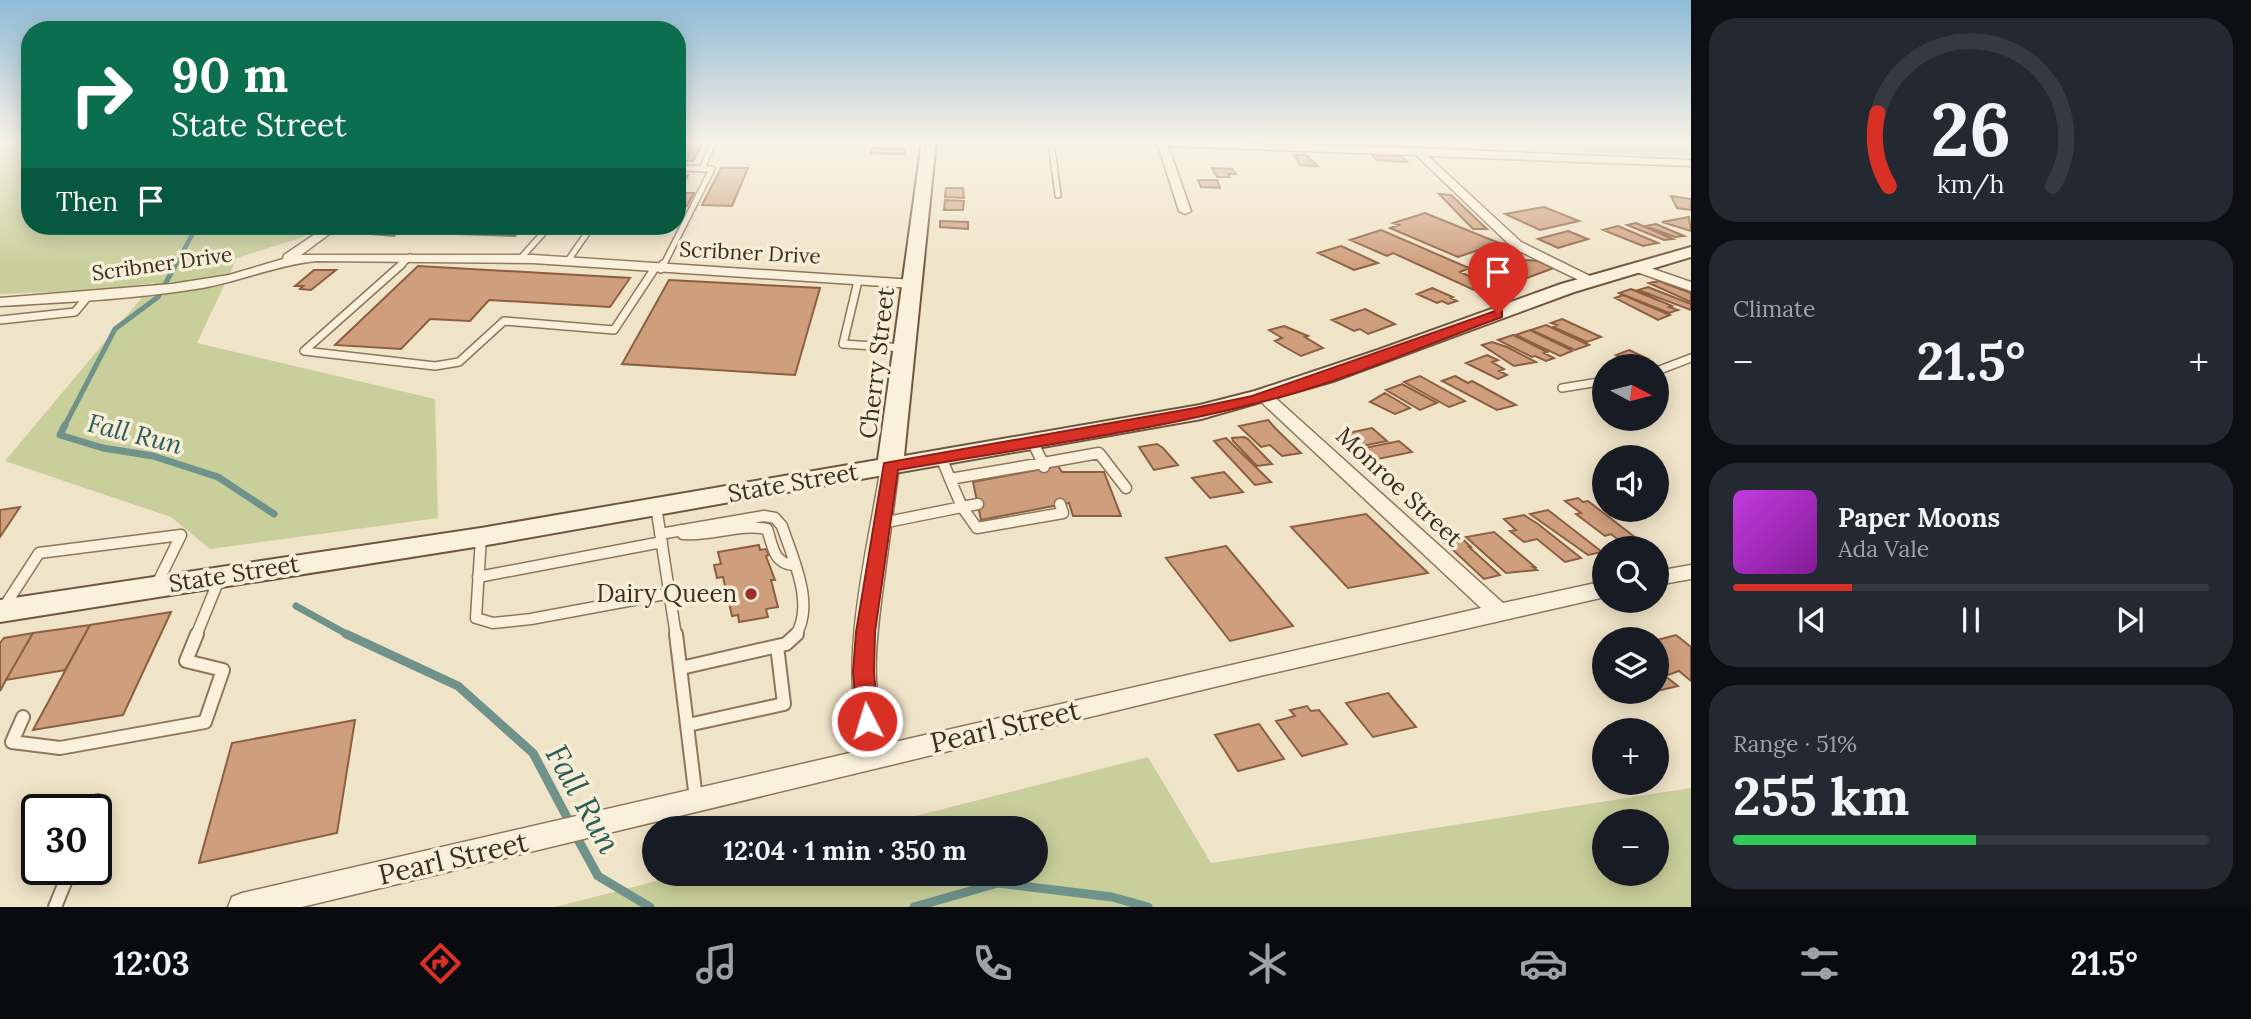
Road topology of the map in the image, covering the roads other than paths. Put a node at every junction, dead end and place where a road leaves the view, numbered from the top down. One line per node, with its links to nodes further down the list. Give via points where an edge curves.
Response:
1 (704, 183): 8 (lane)
2 (925, 183): 22 (main road, Cherry Street)
3 (1056, 183): 6 (lane)
4 (1177, 183): 7 (street)
5 (1451, 183): 21 (street, via 1517,245)
6 (1058, 195)
7 (1185, 211)
8 (686, 217)
9 (321, 235): 16 (street)
10 (542, 235): 15 (lane)
11 (586, 235): 17 (lane)
12 (676, 235): 19 (lane)
13 (1691, 252): 18 (main road, State Street)
14 (410, 257): 15 (street, Scribner Drive); 16 (street, Scribner Drive, via 316,257); 19 (lane, via 304,351 435,366 459,362 504,321 614,330)
15 (520, 259): 17 (street, Scribner Drive)
16 (283, 262): 24 (street, Scribner Drive, via 229,279)
17 (567, 262): 19 (street, Scribner Drive)
18 (1636, 267): 21 (main road, State Street); 23 (street)
19 (658, 269): 20 (street, Scribner Drive)
20 (858, 281): 22 (street, Scribner Drive); 27 (lane, via 843,344)
21 (1590, 281): 32 (main road, State Street)
22 (914, 284): 27 (main road, Cherry Street)
23 (1691, 287)
24 (89, 295): 25 (street, Scribner Drive); 26 (lane, via 75,312)
25 (0, 302)
26 (0, 320)
27 (906, 348): 35 (main road, Cherry Street)
28 (1691, 358): 29 (lane)
29 (1670, 366)
30 (1592, 382): 31 (lane)
31 (1562, 388)
32 (1265, 397): 33 (main road, State Street); 54 (street, Monroe Street)
33 (1032, 442): 34 (main road, State Street); 36 (lane)
34 (941, 457): 35 (main road, State Street); 37 (lane)
35 (890, 466): 41 (main road, State Street); 43 (street, Cherry Street)
36 (1044, 466): 37 (lane); 38 (lane, via 1099,453)
37 (950, 479): 42 (lane)
38 (1126, 488)
39 (978, 504): 42 (lane)
40 (1060, 505): 42 (lane, via 1063,513 977,528)
41 (656, 506): 44 (main road, State Street); 45 (lane)
42 (962, 507): 43 (lane)
43 (882, 523): 59 (street, Cherry Street, via 863,672 867,721)
44 (481, 537): 47 (main road, State Street); 49 (lane)
45 (661, 538): 49 (lane); 52 (lane); 55 (lane, via 681,530 775,518 782,526 802,595 803,620 797,633)
46 (1691, 572): 48 (street)
47 (220, 576): 50 (main road, State Street); 57 (lane, via 186,661 223,670 205,722 60,748 12,742)
48 (1669, 576)
49 (478, 577): 52 (lane, via 476,618 493,623)
50 (156, 586): 53 (main road, State Street); 53 (lane, via 181,535 39,553)
51 (1592, 592): 54 (street, Pearl Street)
52 (671, 593): 56 (lane)
53 (1, 611)
54 (1499, 612): 59 (street, Pearl Street)
55 (777, 646): 56 (lane); 58 (lane, via 784,704)
56 (681, 668): 58 (lane)
57 (23, 717)
58 (688, 725): 60 (lane)
59 (882, 754): 60 (street, Pearl Street)
60 (696, 800): 63 (street, Pearl Street)
61 (64, 885): 62 (lane)
62 (55, 907)
63 (242, 907)

